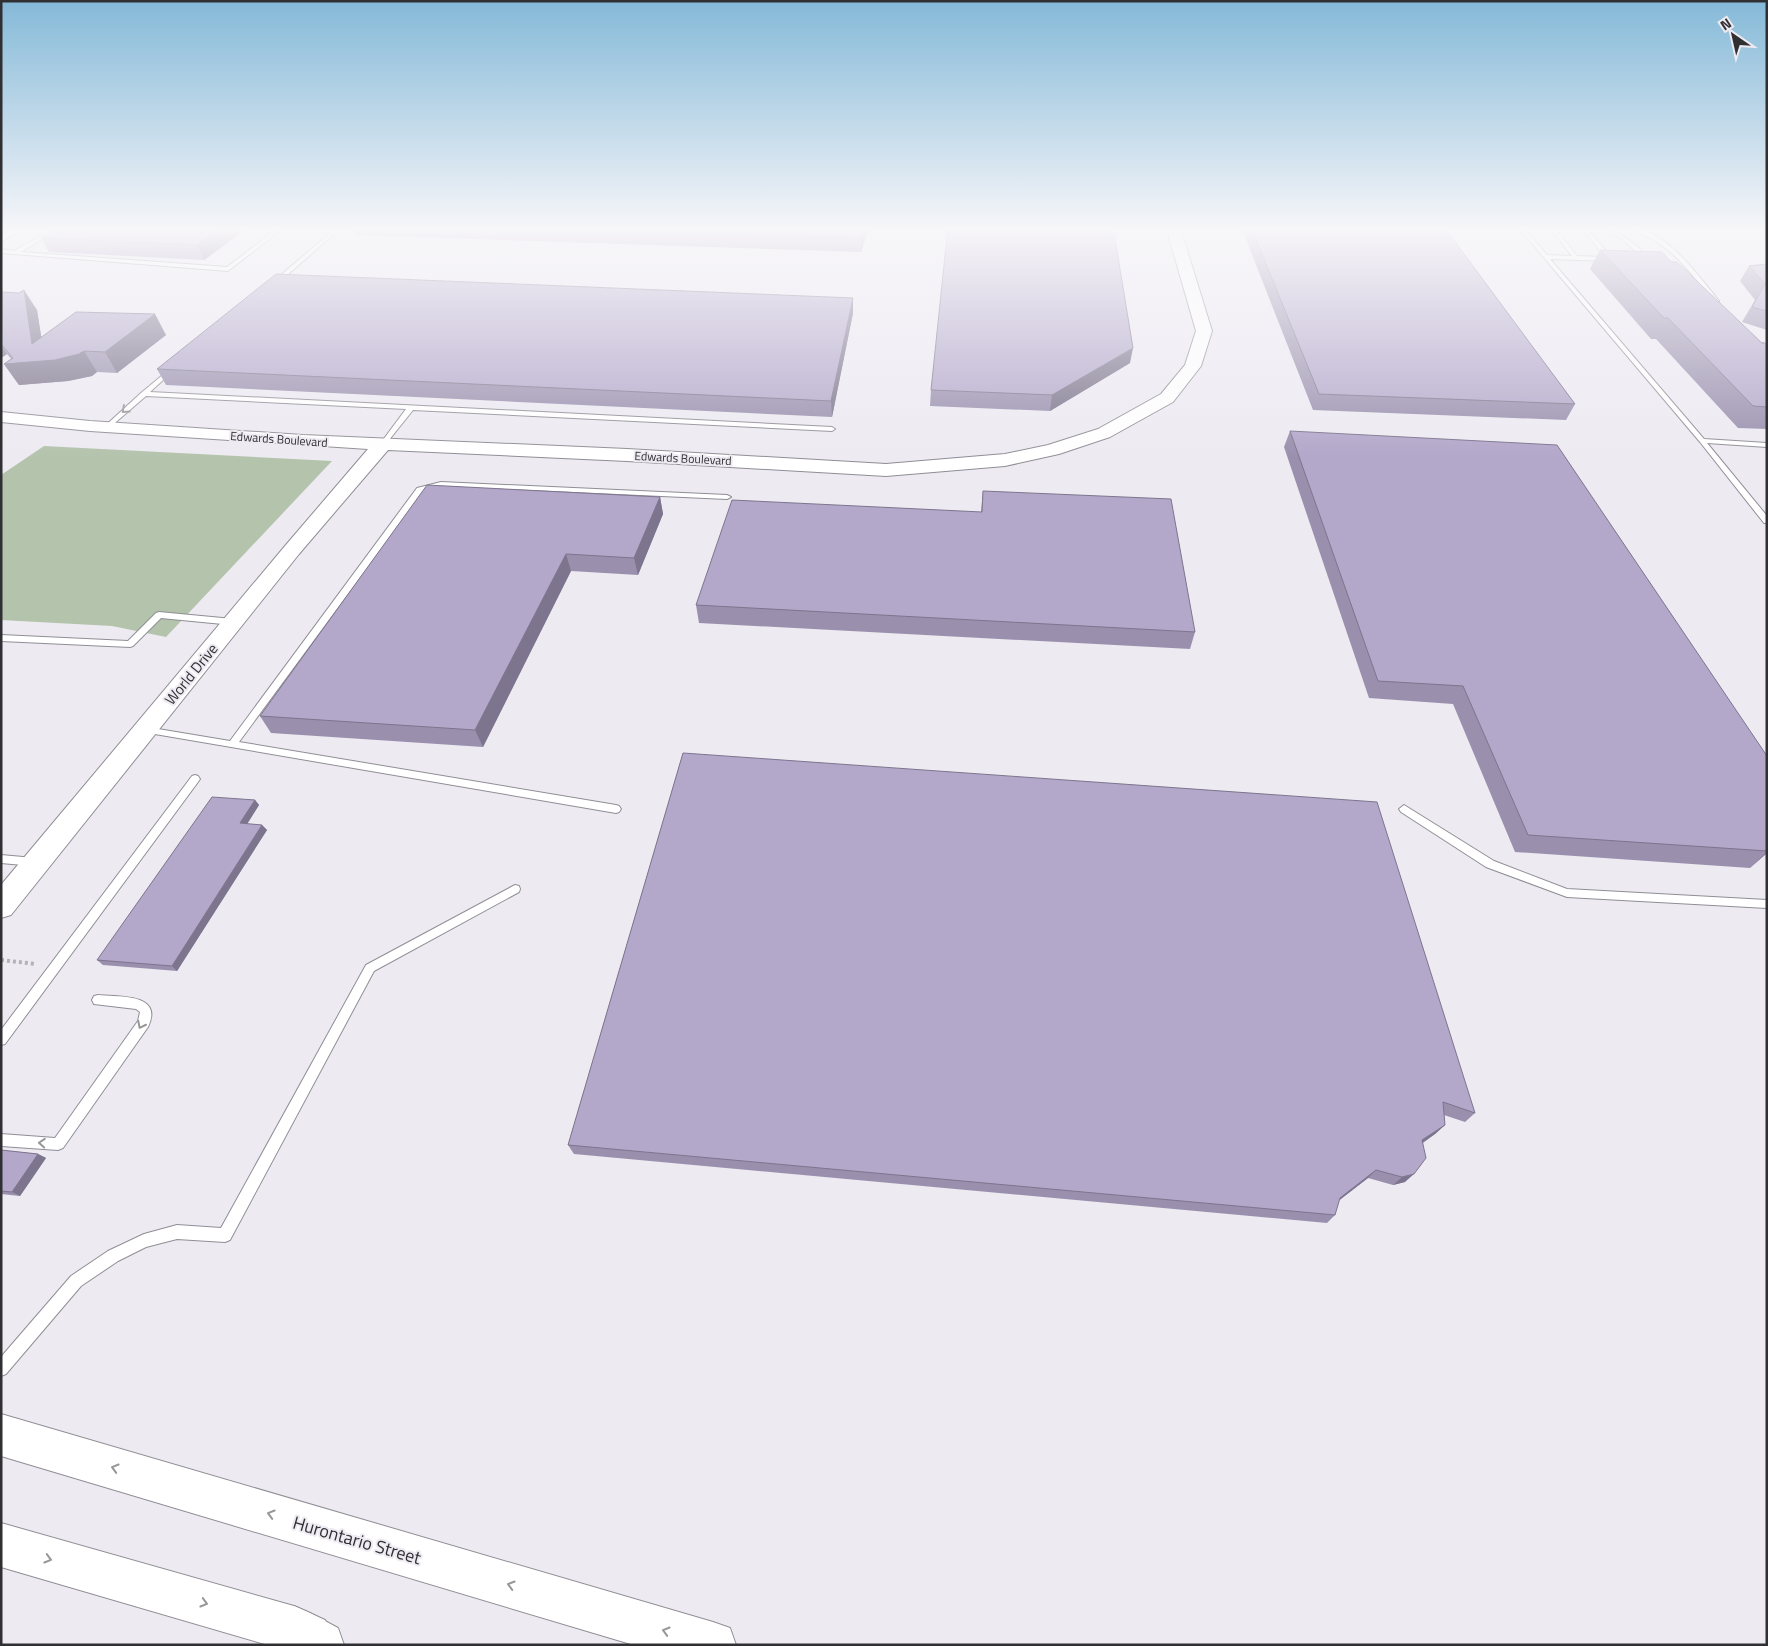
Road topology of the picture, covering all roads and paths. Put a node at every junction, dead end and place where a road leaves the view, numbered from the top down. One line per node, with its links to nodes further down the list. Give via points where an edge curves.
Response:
1 (1196, 304): 12 (street, Edwards Boulevard, via 1204,331 1193,366 1166,398 1104,433 1052,450 1005,460 886,470)
2 (1586, 304): 11 (lane)
3 (1719, 304): 4 (lane)
4 (1722, 307)
5 (180, 363): 6 (lane)
6 (143, 394): 7 (lane); 9 (lane, one-way to 9)
7 (410, 409): 10 (lane); 12 (lane)
8 (1, 417): 9 (street, Edwards Boulevard)
9 (106, 427): 12 (street, Edwards Boulevard)
10 (832, 429)
11 (1702, 441): 13 (lane); 15 (lane)
12 (383, 444): 16 (street, World Drive)
13 (1767, 445)
14 (727, 497): 19 (lane, via 440,484 420,490)
15 (1767, 521)
16 (233, 622): 17 (lane, via 158,615 130,644); 18 (street, World Drive)
17 (1, 638)
18 (146, 730): 19 (lane); 24 (street, World Drive)
19 (232, 745): 21 (lane)
20 (194, 779): 29 (lane)
21 (616, 809)
22 (1404, 809): 26 (lane, via 1490,864 1567,893)
23 (1, 859): 24 (lane)
24 (38, 862): 27 (street, World Drive)
25 (515, 889): 33 (lane, via 370,968 225,1235 177,1232 144,1241 113,1256 76,1281)
26 (1767, 904)
27 (1, 906)
28 (1, 960): 29 (path)
29 (56, 966): 31 (lane)
30 (98, 1000): 32 (lane, one-way to 32, via 138,1004 146,1010 144,1023 58,1144)
31 (1, 1040)
32 (1, 1140)
33 (1, 1369)
34 (1, 1435): 37 (street, Hurontario Street, one-way to 34)
35 (1, 1545): 36 (street, one-way to 36)
36 (315, 1640)
37 (713, 1645)

